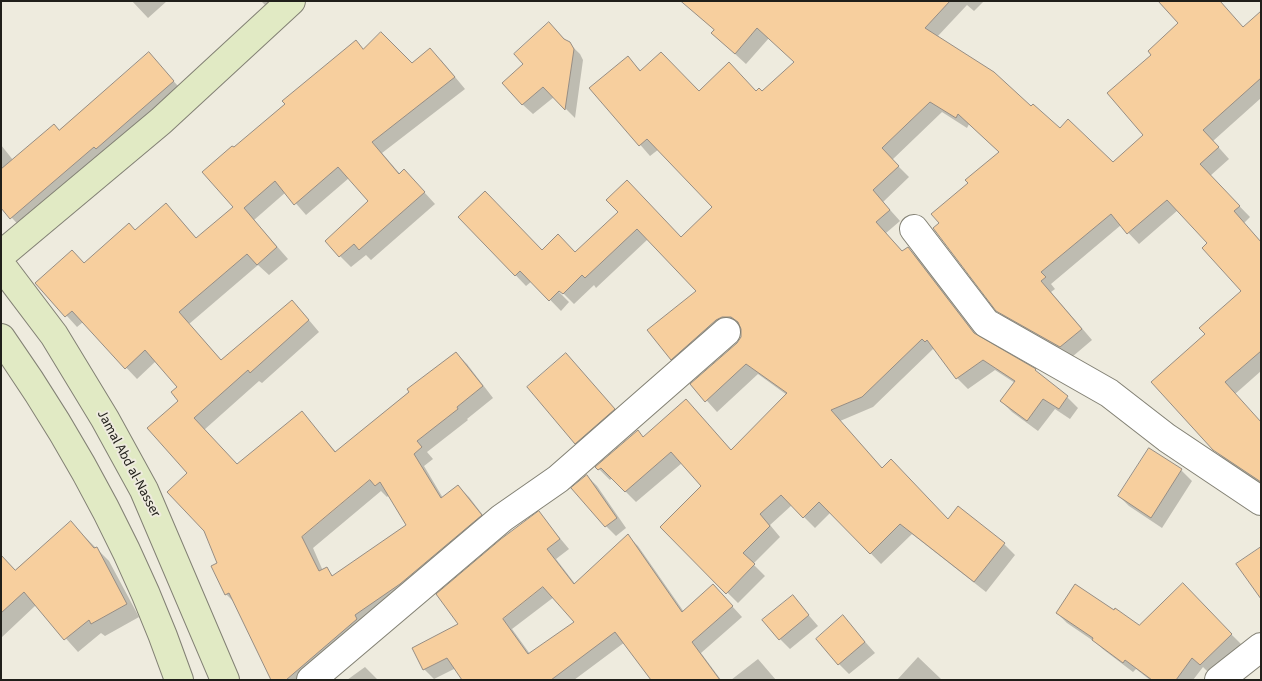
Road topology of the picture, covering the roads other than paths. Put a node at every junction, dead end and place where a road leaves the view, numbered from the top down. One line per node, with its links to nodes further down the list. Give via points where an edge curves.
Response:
1 (291, 1): 3 (main road, via 161,121)
2 (914, 229): 7 (street, via 986,323 1109,393 1167,438)
3 (1, 255)
4 (1, 265): 10 (main road, Jamal Abd al-Nasser, via 54,335 144,490)
5 (726, 332): 11 (street, via 558,478 502,518)
6 (1, 338): 9 (main road, via 37,390 104,506 162,631)
7 (1261, 501)
8 (1261, 647): 12 (street)
9 (179, 680)
10 (225, 680)
11 (312, 680)
12 (1219, 680)

